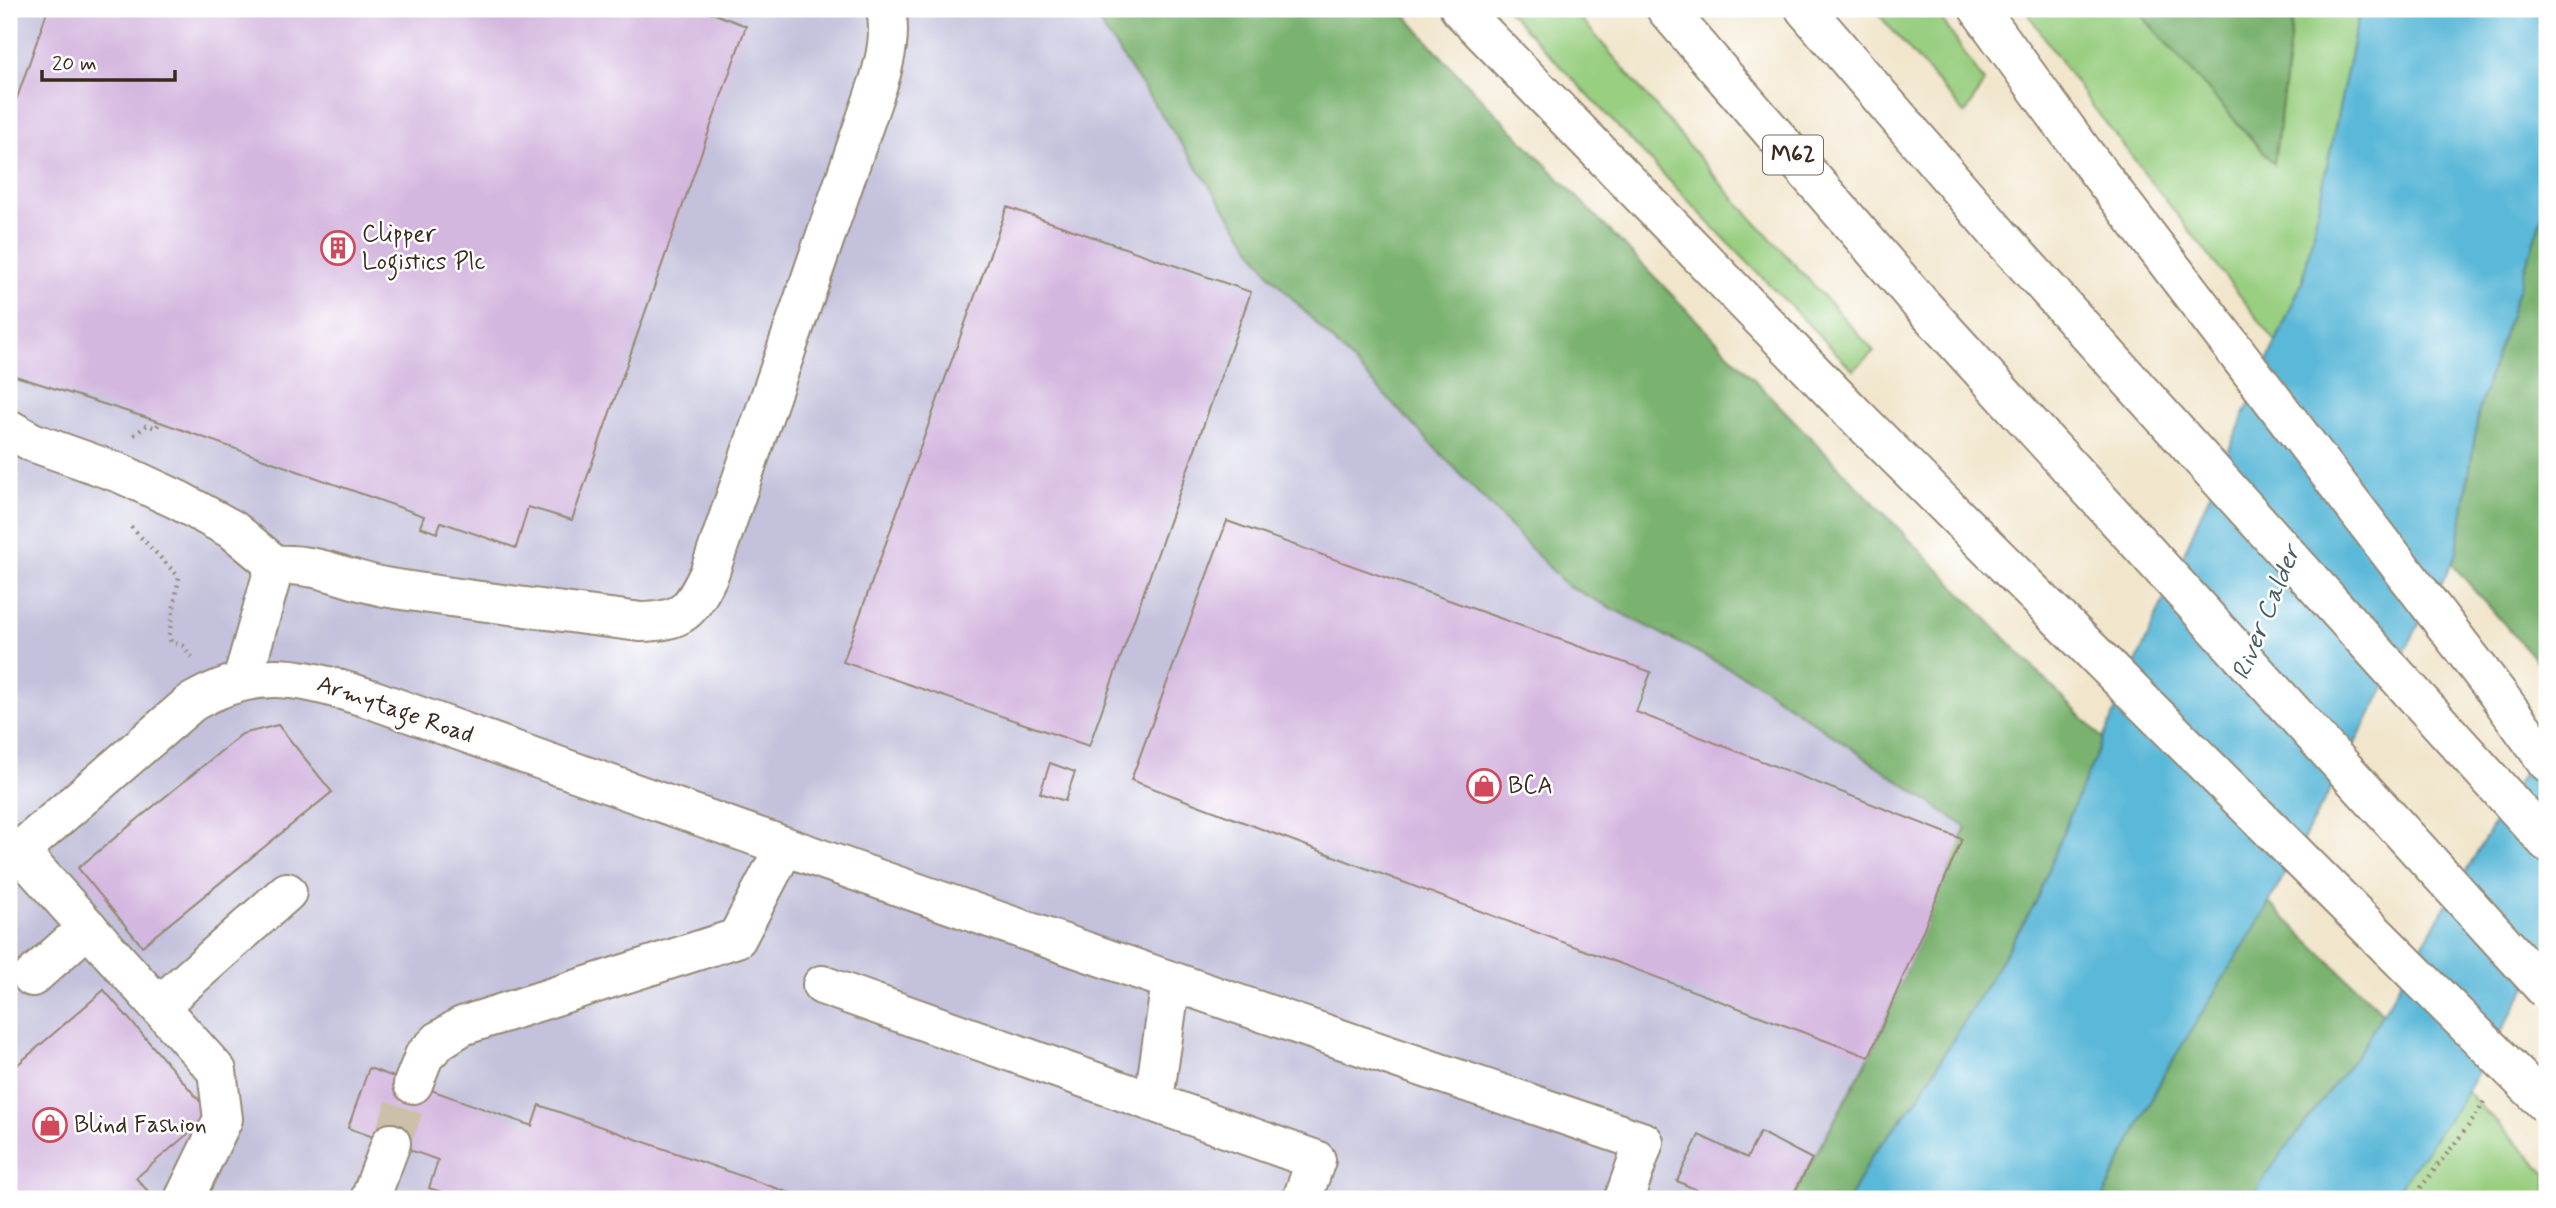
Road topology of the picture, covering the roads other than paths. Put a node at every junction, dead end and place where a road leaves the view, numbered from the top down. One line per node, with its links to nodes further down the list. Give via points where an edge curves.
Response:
1 (886, 9): 7 (main road, via 886,55 879,81 709,574 684,614 640,622 386,588 324,568)
2 (1460, 9): 22 (main road, bridge, via 1851,411)
3 (1666, 9): 18 (main road, M62, bridge, via 1919,302)
4 (1805, 9): 10 (main road, via 2000,236)
5 (1979, 9): 9 (main road)
6 (9, 429): 7 (main road, via 178,500 233,530)
7 (275, 565): 8 (main road)
8 (242, 681): 11 (main road, Armytage Road, via 313,681); 12 (main road, Armytage Road, via 191,703)
9 (2547, 762)
10 (2547, 842)
11 (784, 848): 16 (main road, Armytage Road); 20 (main road, via 737,937 462,1026 424,1056)
12 (14, 855): 14 (main road)
13 (287, 892): 19 (main road)
14 (88, 927): 15 (main road); 19 (main road)
15 (32, 977)
16 (1171, 982): 21 (main road); 27 (main road, Armytage Road, via 1644,1142)
17 (822, 985): 21 (main road)
18 (2547, 991)
19 (159, 1006): 24 (main road, via 217,1071 223,1119)
20 (413, 1084)
21 (1150, 1101): 26 (main road, via 1315,1160)
22 (2547, 1105)
23 (391, 1143): 25 (main road)
24 (184, 1199)
25 (370, 1199)
26 (1301, 1199)
27 (1624, 1199)

